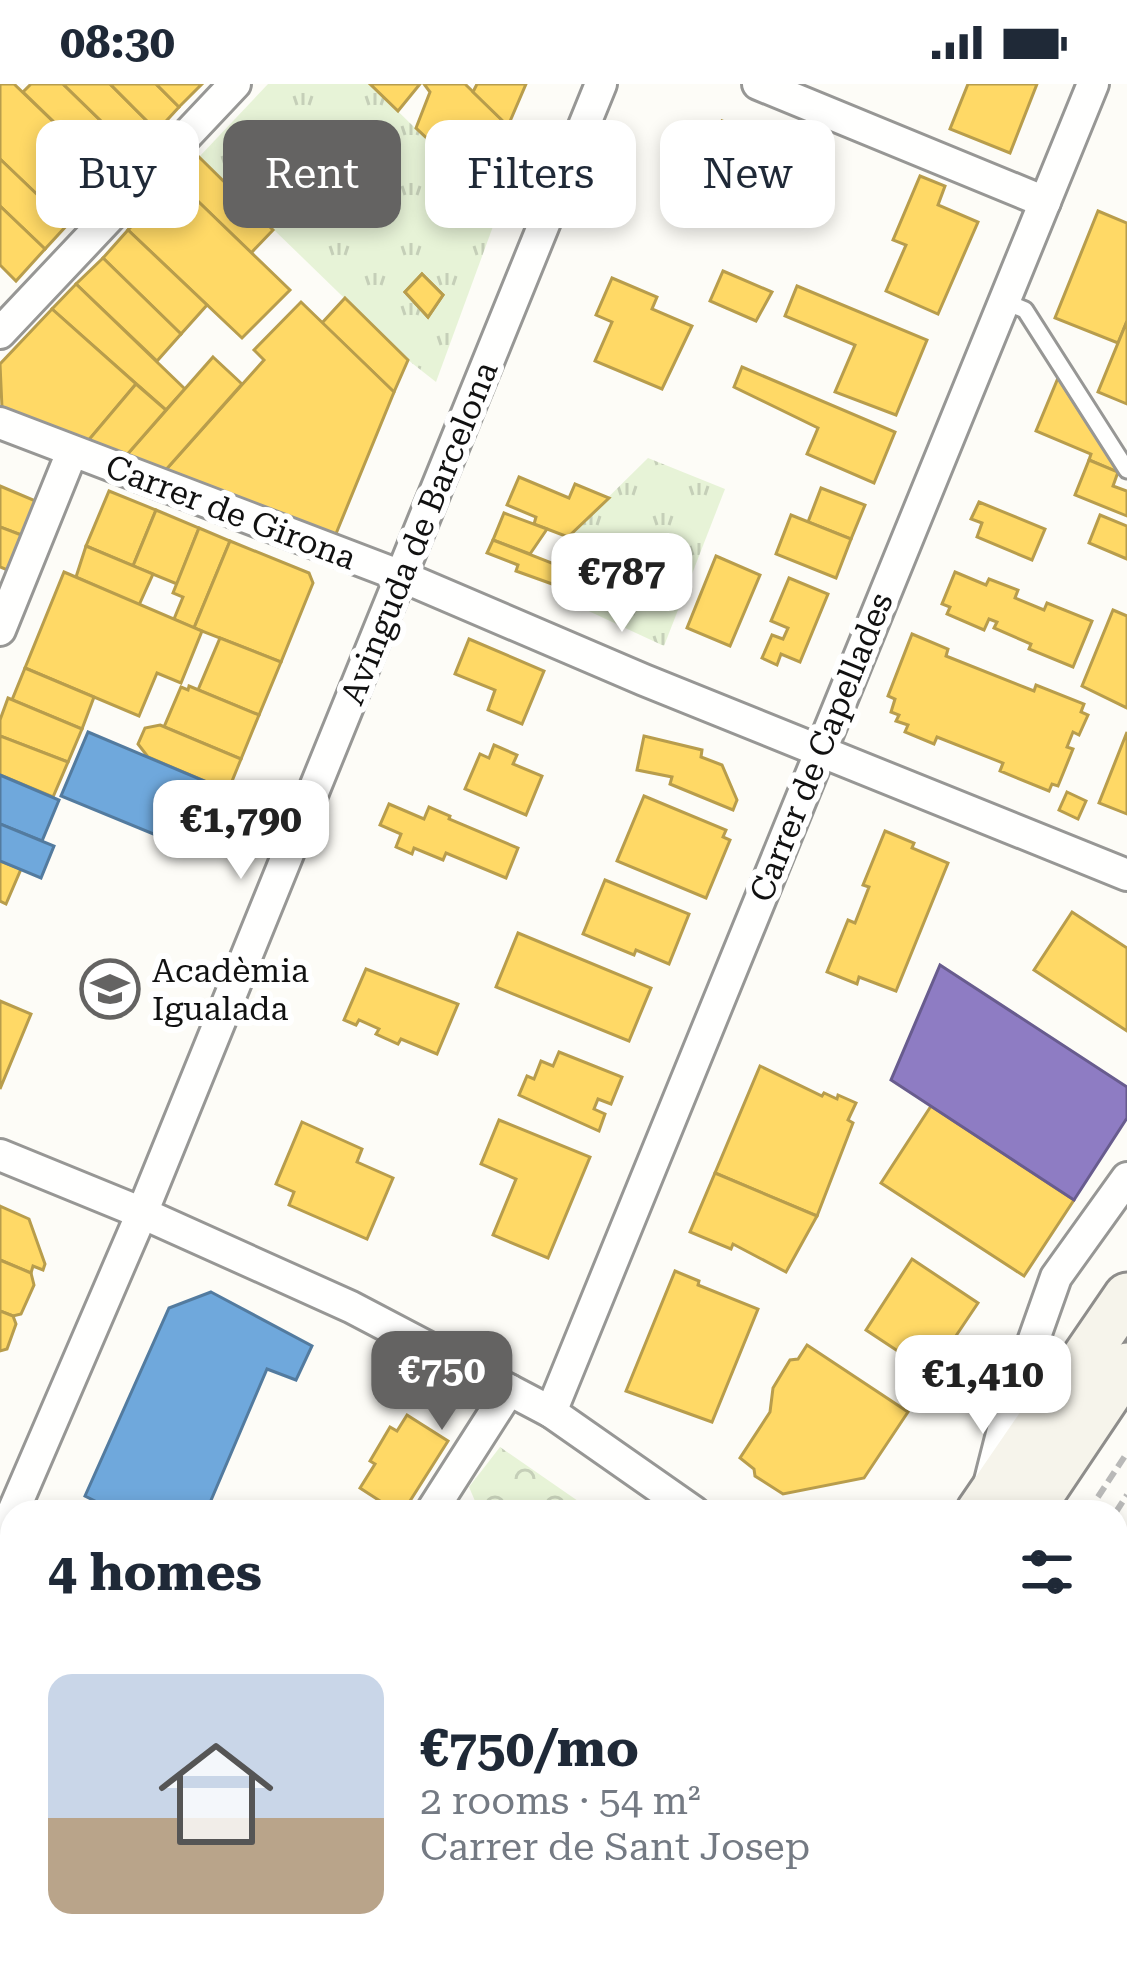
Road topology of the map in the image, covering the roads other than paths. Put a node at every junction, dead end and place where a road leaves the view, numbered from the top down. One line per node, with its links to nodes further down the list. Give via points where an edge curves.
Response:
1 (235, 84): 7 (street)
2 (601, 84): 11 (street, Avinguda de Barcelona)
3 (758, 84): 5 (street)
4 (1093, 84): 5 (street, Carrer de Capellades)
5 (1045, 202): 6 (street, Carrer de Capellades)
6 (1004, 301): 10 (lane, via 1025,310); 13 (street, Carrer de Capellades)
7 (0, 333)
8 (0, 423): 9 (street, Carrer de Girona)
9 (72, 452): 11 (street, Carrer de Girona); 12 (street)
10 (1127, 470)
11 (401, 576): 13 (street, Carrer de Girona); 17 (street, Avinguda de Barcelona)
12 (0, 630)
13 (819, 750): 14 (street, Carrer de Girona); 21 (street, Carrer de Capellades)
14 (1127, 875)
15 (0, 1155): 17 (street)
16 (1127, 1178): 25 (street, via 1056,1277 1006,1418)
17 (142, 1213): 20 (street, via 351,1307); 22 (street, Avinguda de Barcelona)
18 (1127, 1296): 26 (street)
19 (1127, 1366): 27 (street)
20 (509, 1390): 21 (street); 23 (street)
21 (551, 1412): 24 (street)
22 (18, 1500)
23 (439, 1500)
24 (677, 1500)
25 (999, 1500)
26 (1003, 1500)
27 (1006, 1500)

